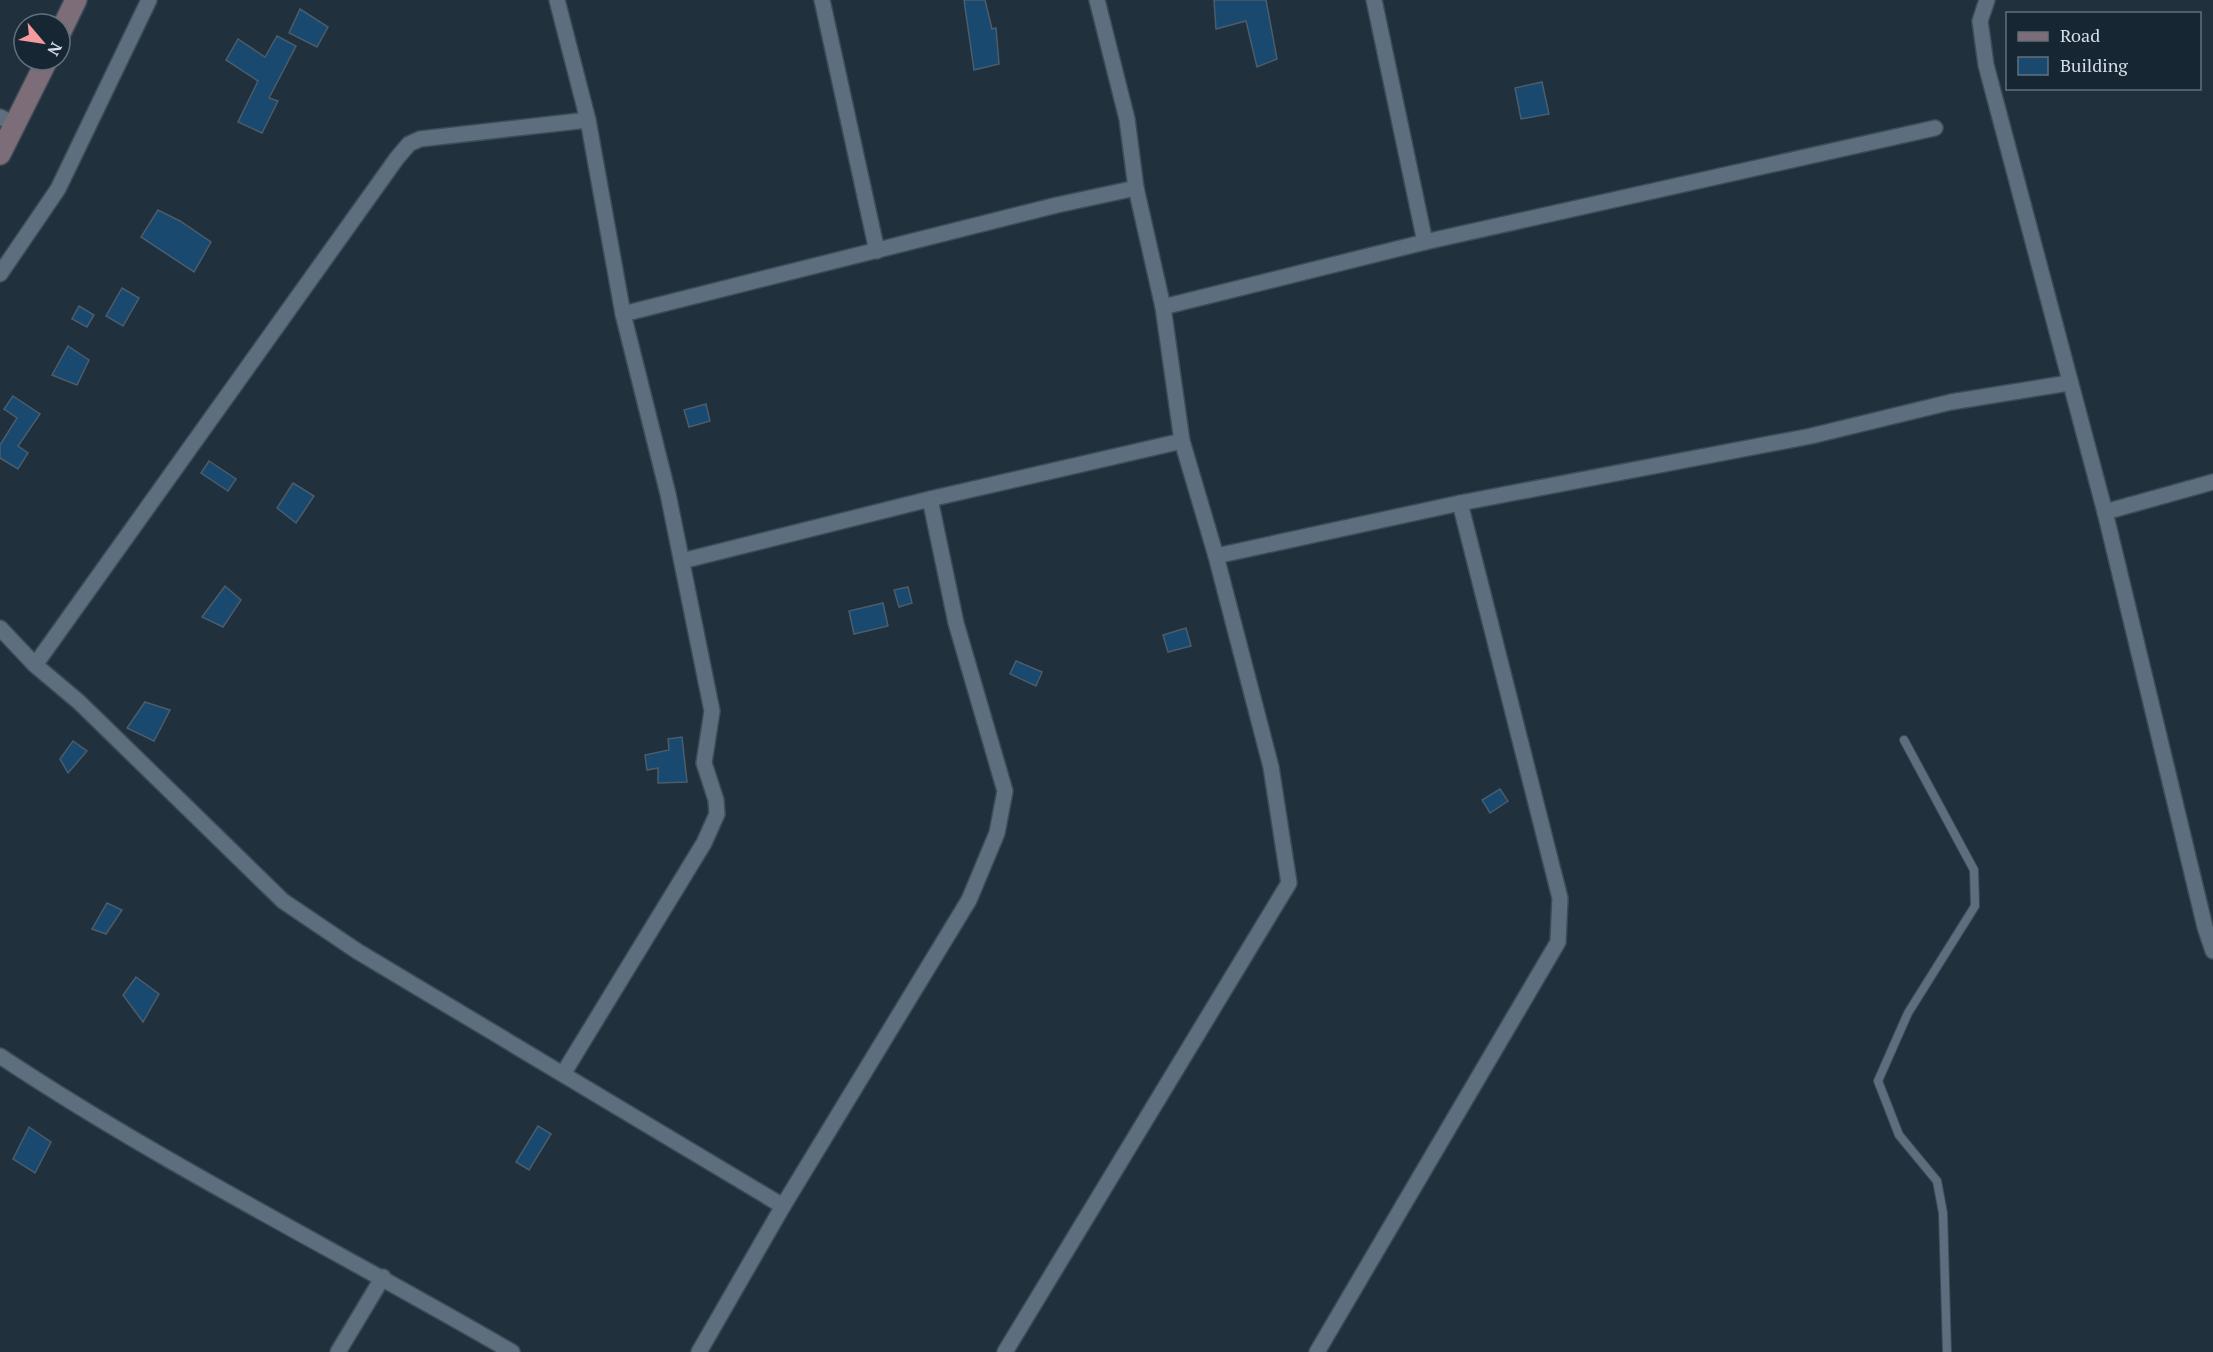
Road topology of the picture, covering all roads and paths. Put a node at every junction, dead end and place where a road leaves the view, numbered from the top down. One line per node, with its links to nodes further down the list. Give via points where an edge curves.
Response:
1 (148, 0): 15 (street, via 58,189)
2 (557, 0): 8 (street)
3 (822, 0): 14 (street)
4 (1097, 0): 12 (street, via 1127,119)
5 (1374, 0): 13 (street)
6 (1987, 0): 18 (street, via 1980,21 1986,65)
7 (39, 72): 9 (street)
8 (588, 120): 17 (street); 27 (street, via 420,139 410,144)
9 (8, 121): 11 (street)
10 (1935, 128): 13 (street)
11 (0, 154)
12 (1136, 188): 14 (street); 16 (street)
13 (1425, 242): 16 (street)
14 (877, 251): 17 (street)
15 (0, 274)
16 (1163, 307): 19 (street)
17 (623, 315): 25 (street)
18 (2069, 382): 22 (street, via 1951,402 1811,436); 23 (street)
19 (1182, 441): 21 (street); 24 (street)
20 (2213, 482): 23 (street)
21 (930, 499): 25 (street); 33 (street, via 956,623 1005,792 997,834 969,900)
22 (1460, 503): 24 (street); 39 (street, via 1560,898 1558,942)
23 (2105, 512): 29 (street)
24 (1216, 556): 38 (street, via 1271,767 1289,883)
25 (682, 561): 32 (street, via 712,711 704,763 717,814 704,843)
26 (0, 628): 27 (street)
27 (36, 665): 32 (street, via 283,901 357,951)
28 (1904, 740): 40 (lane, via 1974,870 1975,906 1908,1013 1878,1081 1899,1135 1937,1181 1942,1213)
29 (2209, 926): 30 (street)
30 (2213, 951)
31 (0, 1056): 34 (street, via 55,1093 183,1167)
32 (563, 1074): 33 (street)
33 (783, 1206): 37 (street)
34 (383, 1277): 35 (street); 36 (street)
35 (338, 1352)
36 (512, 1352)
37 (699, 1352)
38 (1005, 1352)
39 (1317, 1352)
40 (1947, 1352)

